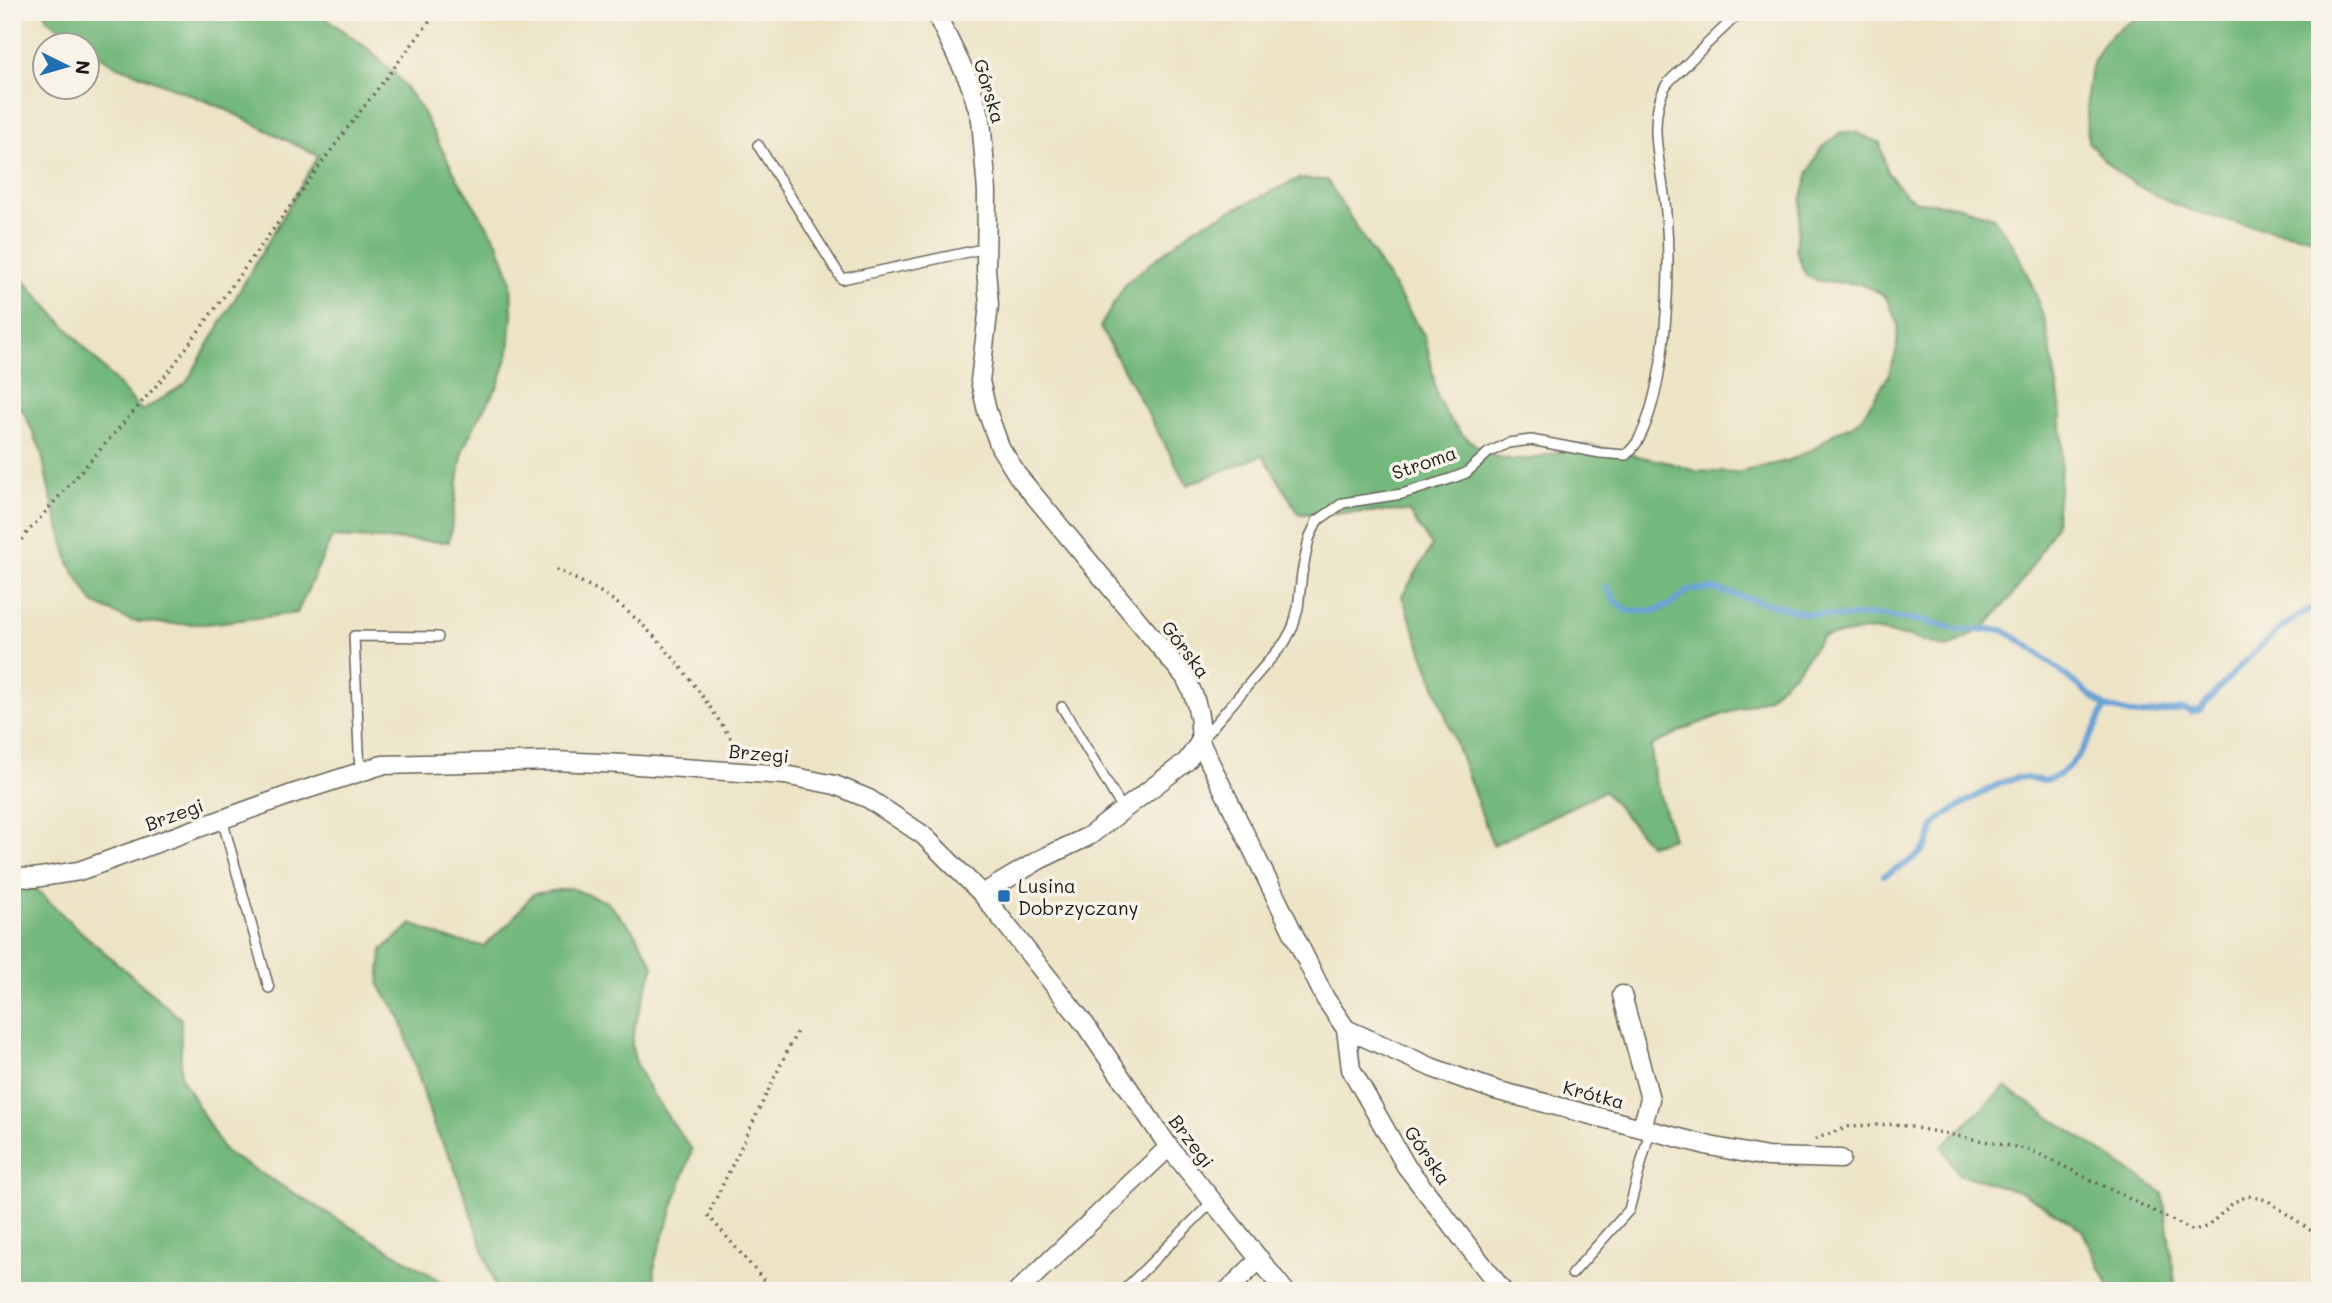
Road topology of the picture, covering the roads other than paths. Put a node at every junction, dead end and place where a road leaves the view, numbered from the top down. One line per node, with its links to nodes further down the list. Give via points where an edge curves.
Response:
1 (938, 12): 4 (street, Górska, via 981,119)
2 (1740, 12): 7 (lane, Stroma, via 1666,85 1658,104 1655,124 1666,212 1666,302 1657,380 1638,442 1626,455 1531,440 1508,443 1450,479 1402,494 1343,503 1317,521 1309,539 1298,608 1285,642)
3 (758, 145): 4 (lane, via 842,279)
4 (987, 248): 7 (street, Górska, via 989,305 981,381 1000,446 1018,476 1185,677 1194,695)
5 (438, 637): 8 (lane, via 354,636)
6 (1062, 707): 9 (lane)
7 (1200, 742): 9 (street, Stroma, via 1187,761); 15 (street, Górska, via 1325,998)
8 (360, 772): 10 (street, Brzegi); 12 (street, Brzegi, via 382,765 555,761 785,775 835,785 869,799 923,835)
9 (1124, 811): 12 (street, Stroma)
10 (222, 819): 11 (street, Brzegi, via 79,871); 13 (lane)
11 (12, 877)
12 (982, 894): 17 (street, Brzegi, via 1084,1023)
13 (270, 988)
14 (1622, 995): 16 (street, via 1650,1099)
15 (1346, 1029): 16 (street, Krótka, via 1496,1090); 26 (street, Górska, via 1351,1069 1406,1166)
16 (1646, 1129): 18 (street, Krótka, via 1767,1157); 21 (lane, via 1629,1210)
17 (1169, 1147): 19 (street, Brzegi); 23 (street)
18 (1841, 1158)
19 (1213, 1201): 20 (street, Brzegi); 22 (lane)
20 (1260, 1259): 24 (street); 25 (street, Brzegi)
21 (1572, 1274)
22 (1125, 1290)
23 (1018, 1291)
24 (1227, 1291)
25 (1285, 1291)
26 (1503, 1291)

